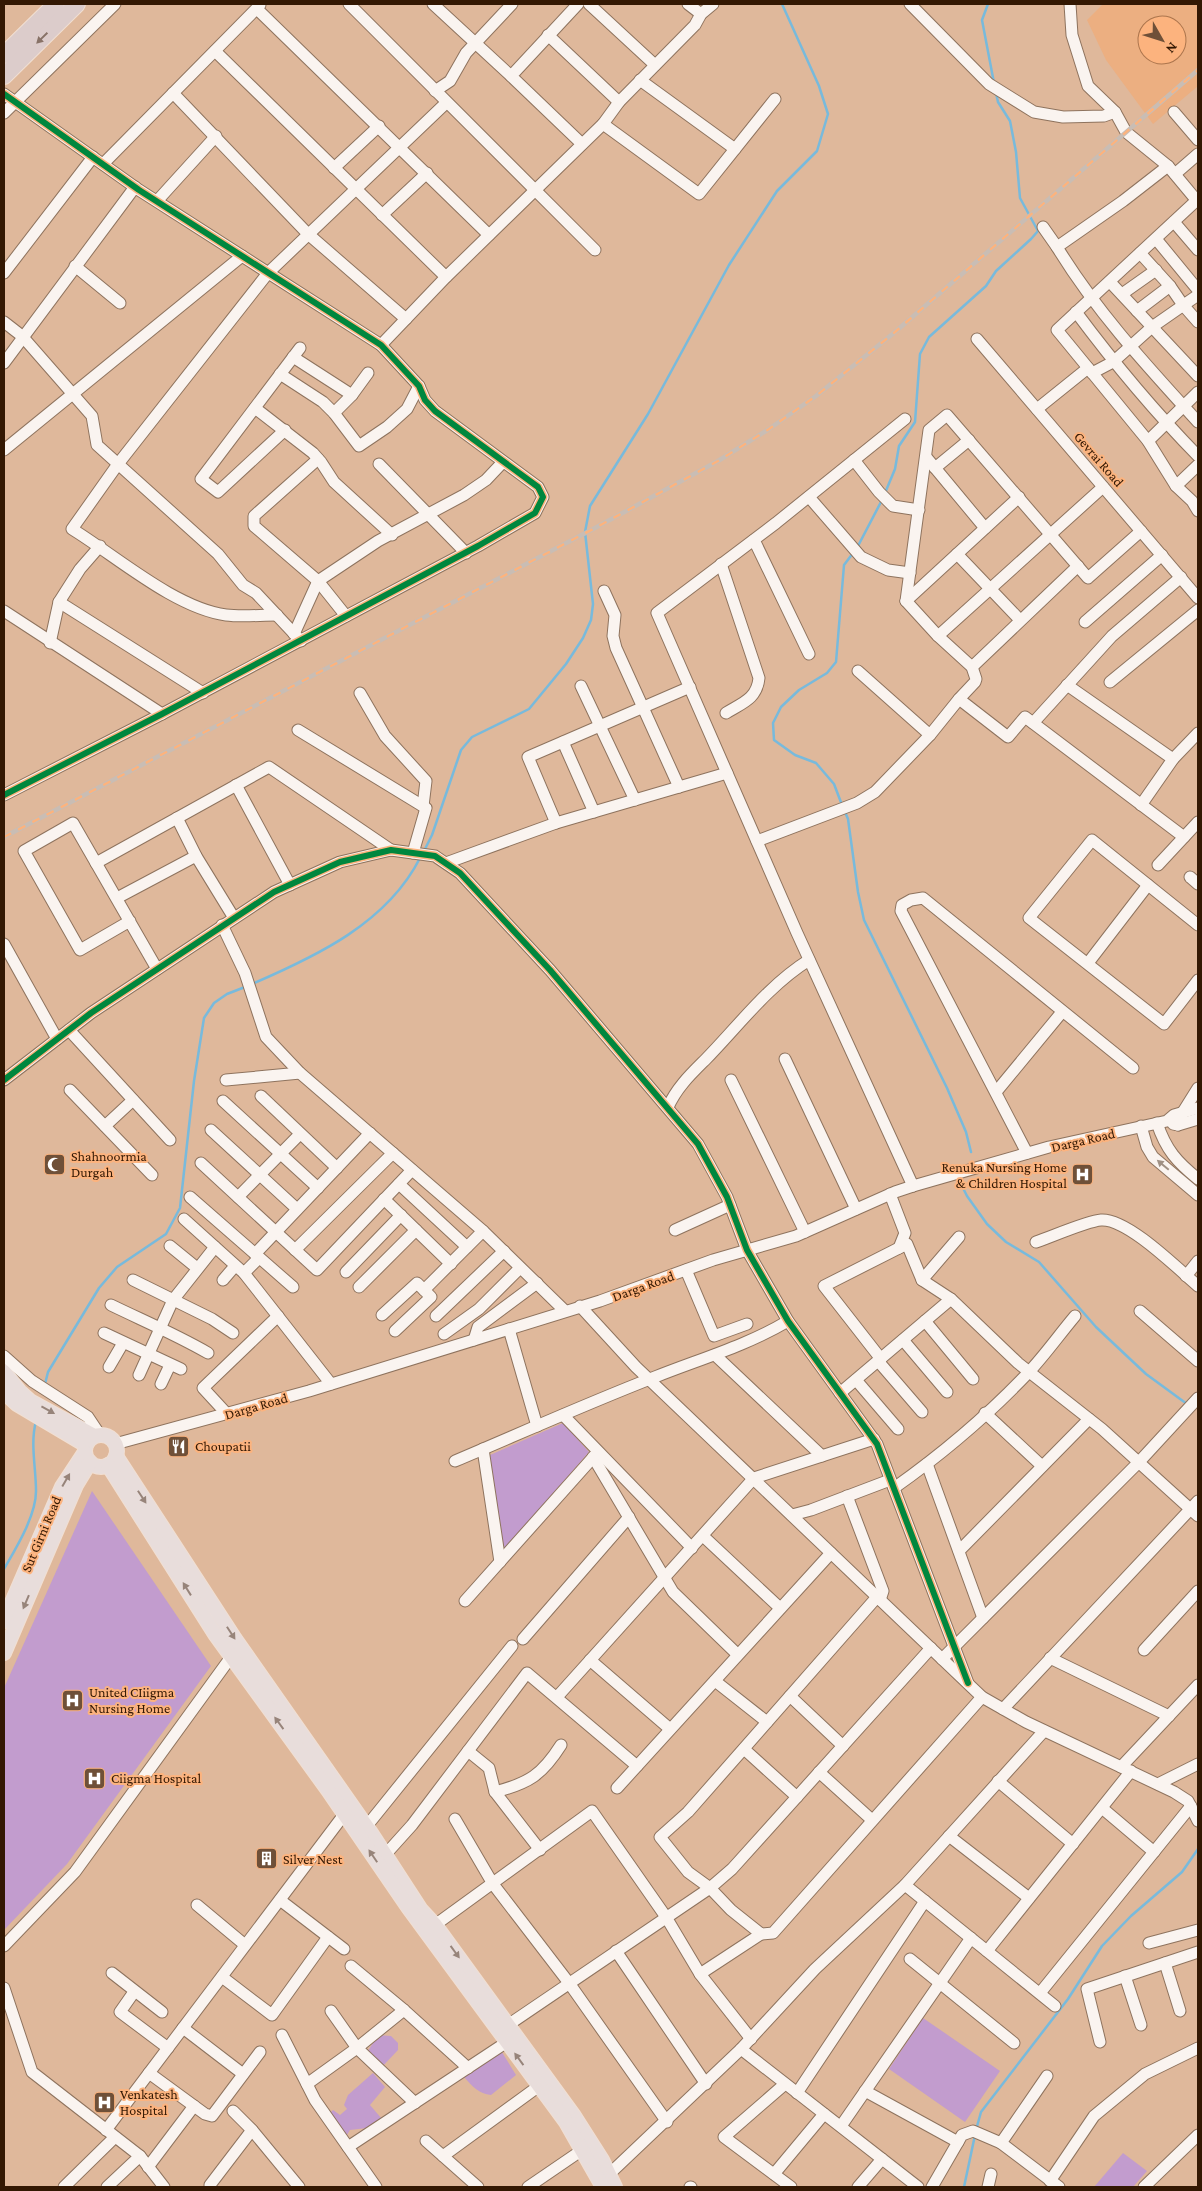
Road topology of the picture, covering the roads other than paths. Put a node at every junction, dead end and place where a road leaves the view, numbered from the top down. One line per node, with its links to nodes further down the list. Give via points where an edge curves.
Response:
1 (56, 4): 18 (highway)
2 (77, 4): 20 (highway, one-way to 20)
3 (115, 4): 27 (street)
4 (349, 4): 23 (street)
5 (433, 4): 16 (street)
6 (512, 4): 16 (street)
7 (578, 4): 15 (street)
8 (589, 4): 19 (street)
9 (688, 4): 14 (street)
10 (713, 4): 14 (street)
11 (910, 4): 30 (street, via 989,84 1034,112 1063,117 1104,116)
12 (1070, 4): 30 (street, via 1072,35 1088,86)
13 (259, 6): 17 (street); 34 (street)
14 (701, 14): 19 (street, via 695,25)
15 (548, 35): 21 (street); 28 (street)
16 (475, 43): 21 (street); 23 (street, via 466,52 450,81)
17 (215, 51): 24 (street); 42 (street)
18 (4, 55)
19 (655, 65): 22 (street)
20 (4, 76)
21 (511, 76): 37 (street)
22 (640, 80): 28 (street); 39 (street)
23 (435, 91): 29 (street)
24 (173, 93): 35 (street); 41 (street)
25 (4, 94): 27 (street)
26 (775, 98): 39 (street)
27 (15, 102): 32 (street); 41 (street)
28 (619, 102): 33 (street)
29 (446, 103): 38 (street); 47 (street)
30 (1115, 112): 43 (street, via 1126,132)
31 (1174, 112): 36 (street)
32 (4, 113)
33 (603, 124): 37 (street); 39 (street, via 700,194)
34 (379, 126): 38 (street); 42 (street)
35 (216, 136): 48 (street); 53 (street)
36 (1198, 140)
37 (582, 144): 47 (street)
38 (400, 146): 44 (street); 46 (street)
39 (736, 148)
40 (1198, 154): 43 (street)
41 (98, 161): 45 (street); 63 (street)
42 (334, 168): 46 (street)
43 (1172, 170): 49 (street); 56 (street)
44 (427, 173): 50 (street); 54 (street)
45 (135, 187): 48 (street); 61 (street)
46 (356, 189): 50 (street); 53 (street)
47 (535, 190): 54 (street); 57 (street)
48 (156, 201): 60 (street)
49 (1198, 201): 51 (street)
50 (382, 215): 65 (street)
51 (1174, 222): 55 (street); 58 (street)
52 (1043, 227): 56 (street)
53 (308, 234): 64 (street); 76 (street)
54 (489, 235): 65 (street)
55 (1156, 239): 59 (street); 68 (street)
56 (1057, 247): 71 (street)
57 (595, 250)
58 (1198, 250)
59 (1140, 253): 62 (street); 66 (street)
60 (242, 256): 64 (street); 92 (street)
61 (75, 266): 72 (street); 80 (street)
62 (1156, 270): 67 (street); 69 (street)
63 (4, 273)
64 (268, 273): 82 (street); 110 (street)
65 (446, 277): 76 (street)
66 (1110, 282): 69 (street); 71 (street)
67 (1170, 286): 73 (street); 74 (street)
68 (1198, 290)
69 (1122, 294): 74 (street)
70 (1198, 295): 73 (street)
71 (1092, 298): 75 (street); 83 (street)
72 (120, 303)
73 (1183, 306): 78 (street); 79 (street)
74 (1137, 311): 79 (street)
75 (1076, 312): 84 (street); 86 (street, via 1057,330)
76 (406, 319): 82 (street)
77 (4, 322): 80 (street)
78 (1198, 322)
79 (1152, 326): 83 (street); 89 (street)
80 (22, 336): 85 (street); 92 (street)
81 (977, 339): 96 (street, Gevrai Road)
82 (381, 345): 90 (street)
83 (1131, 348): 84 (street); 94 (street)
84 (1113, 362): 86 (street); 100 (street)
85 (4, 363)
86 (1090, 371): 96 (street); 103 (street)
87 (368, 373): 93 (street)
88 (280, 374): 93 (street, via 296,353); 95 (street); 97 (street)
89 (1198, 376)
90 (419, 386): 97 (street, via 407,409 388,427 359,446); 109 (street, via 435,411)
91 (1198, 392): 94 (street)
92 (73, 394): 104 (street); 110 (street, via 92,416 97,445)
93 (352, 395): 97 (street)
94 (1184, 406): 99 (street); 100 (street)
95 (254, 408): 101 (street); 101 (street, via 201,479 218,492)
96 (1037, 409): 115 (street, Gevrai Road)
97 (334, 413)
98 (905, 419): 108 (street)
99 (1198, 422)
100 (1166, 423): 103 (street); 106 (street)
101 (285, 430): 107 (street)
102 (969, 440): 105 (street, via 947,415 929,430); 113 (street); 117 (street)
103 (1148, 441): 114 (street)
104 (4, 450)
105 (926, 456): 113 (street); 118 (street)
106 (1198, 456)
107 (318, 459): 124 (street, via 334,482); 134 (street, via 254,516 254,526)
108 (854, 460): 116 (street); 118 (street, via 883,496 901,509)
109 (503, 462): 120 (street, via 486,480); 127 (street, via 538,487 543,497 536,513)
110 (118, 464): 126 (street, via 72,529); 142 (street, via 218,554 242,584 256,592)
111 (379, 464): 120 (street)
112 (1198, 465): 114 (street)
113 (935, 468): 121 (street)
114 (1176, 486): 119 (street)
115 (1103, 487): 122 (street, Gevrai Road); 123 (street)
116 (809, 497): 125 (street); 132 (street, via 861,557 888,570)
117 (1019, 497): 121 (street); 123 (street)
118 (918, 510): 132 (street)
119 (1198, 511)
120 (428, 514): 124 (street); 127 (street)
121 (985, 528): 128 (street)
122 (1141, 530): 129 (street, Gevrai Road); 131 (street, via 1088,578)
123 (1051, 534): 131 (street); 135 (street)
124 (392, 535): 134 (street)
125 (754, 540): 130 (street); 149 (street)
126 (100, 546): 139 (street, via 80,569); 142 (street, via 152,583 192,604 226,615)
127 (466, 553): 143 (street)
128 (957, 554): 135 (street); 138 (street)
129 (1162, 555): 133 (street, Gevrai Road); 145 (street)
130 (721, 564): 155 (street, via 658,612); 160 (street, via 760,678 758,690)
131 (1078, 566): 144 (street)
132 (910, 573): 138 (street)
133 (1181, 577): 137 (street, Gevrai Road); 153 (street, via 1112,636)
134 (318, 581): 143 (street); 147 (street)
135 (991, 588): 144 (street); 146 (street)
136 (604, 591): 159 (street, via 615,615 614,642)
137 (1197, 593)
138 (906, 601): 146 (street)
139 (59, 602): 148 (street); 157 (street)
140 (1198, 610): 152 (street)
141 (4, 611): 148 (street)
142 (276, 615): 147 (street)
143 (346, 616): 147 (street)
144 (1020, 620): 150 (street)
145 (1085, 622)
146 (938, 636): 150 (street)
147 (297, 637): 157 (street)
148 (50, 643): 161 (street)
149 (809, 654)
150 (972, 667): 158 (street, via 975,682)
151 (858, 671): 166 (street)
152 (1110, 682)
153 (1067, 685): 162 (street); 168 (street)
154 (581, 686): 163 (street)
155 (690, 687): 159 (street); 169 (street)
156 (360, 692): 175 (street, via 385,736 426,781)
157 (203, 693): 161 (street)
158 (959, 699): 162 (street, via 1008,736 1025,717); 166 (street)
159 (642, 708): 163 (street); 171 (street)
160 (726, 713)
161 (162, 714): 172 (street)
162 (1033, 723): 174 (street)
163 (600, 726): 167 (street); 173 (street)
164 (298, 730): 175 (street)
165 (1198, 733): 168 (street)
166 (930, 735): 181 (street, via 875,792 857,804)
167 (563, 742): 176 (street); 179 (street, via 528,757)
168 (1173, 759): 174 (street)
169 (727, 773): 171 (street); 181 (street)
170 (236, 785): 177 (street); 182 (street, via 269,767); 188 (street)
171 (679, 787): 173 (street)
172 (4, 794)
173 (635, 800): 176 (street)
174 (1141, 805): 180 (street)
175 (423, 806): 183 (street, via 427,811)
176 (594, 812): 179 (street)
177 (177, 818): 184 (street); 185 (street)
178 (1198, 822): 180 (street)
179 (556, 823): 186 (street)
180 (1184, 837): 187 (street)
181 (756, 841): 196 (street)
182 (391, 850): 183 (street); 188 (street, via 340,862)
183 (414, 854): 186 (street, via 434,856)
184 (196, 856): 190 (street); 191 (street)
185 (96, 863): 190 (street); 192 (street, via 74,823 24,851 80,950)
186 (446, 863): 215 (street, via 460,873 550,970)
187 (1158, 865)
188 (290, 885): 191 (street)
189 (1148, 885): 194 (street); 197 (street); 197 (street, via 1092,840 1029,918)
190 (117, 898): 192 (street)
191 (234, 918): 193 (street)
192 (130, 921): 198 (street)
193 (222, 925): 198 (street); 205 (street, via 255,998 266,1037)
194 (1198, 925)
195 (4, 944): 202 (street)
196 (809, 960): 215 (street, via 777,986 688,1076); 234 (street)
197 (1088, 963): 199 (street, via 1164,1024)
198 (156, 968): 201 (street)
199 (1197, 983)
200 (1062, 1012): 204 (street); 211 (street); 211 (street, via 923,898 902,905 900,911)
201 (68, 1030): 202 (street); 213 (street)
202 (57, 1039): 206 (street)
203 (785, 1059): 242 (street)
204 (1133, 1068)
205 (300, 1073): 207 (street); 221 (street)
206 (4, 1080)
207 (226, 1080)
208 (731, 1080): 250 (street)
209 (1198, 1088): 216 (street)
210 (70, 1090): 218 (street)
211 (996, 1092): 226 (street)
212 (262, 1096): 222 (street)
213 (133, 1100): 218 (street); 223 (street)
214 (223, 1101): 224 (street)
215 (668, 1107): 241 (street, via 698,1144)
216 (1191, 1114): 217 (street, Darga Road, via 1174,1115)
217 (1162, 1122): 219 (street, Darga Road); 232 (street, via 1167,1148)
218 (105, 1126): 230 (street)
219 (1141, 1126): 226 (street, Darga Road); 237 (street, one-way to 219, via 1153,1157)
220 (211, 1130): 231 (street)
221 (370, 1133): 225 (street); 228 (street)
222 (300, 1134): 224 (street); 228 (street)
223 (170, 1140)
224 (281, 1153): 231 (street); 235 (street)
225 (393, 1153): 229 (street); 257 (street)
226 (1027, 1153): 234 (street, Darga Road)
227 (201, 1163): 239 (street)
228 (337, 1168): 235 (street)
229 (412, 1170): 233 (street); 248 (street)
230 (152, 1175)
231 (260, 1175): 239 (street); 243 (street)
232 (1198, 1179)
233 (399, 1184): 240 (street); 255 (street)
234 (913, 1186): 236 (street, Darga Road)
235 (318, 1188): 243 (street)
236 (890, 1194): 242 (street, Darga Road); 256 (street, via 905,1233)
237 (1198, 1195)
238 (190, 1197): 260 (street)
239 (238, 1198): 249 (street)
240 (384, 1199): 244 (street); 257 (street, via 316,1270)
241 (730, 1204): 247 (street); 258 (street)
242 (856, 1209): 250 (street, Darga Road)
243 (297, 1210): 249 (street)
244 (401, 1215): 246 (street); 267 (street)
245 (184, 1219): 254 (street)
246 (416, 1230): 262 (street); 275 (street)
247 (675, 1230)
248 (483, 1231): 255 (street); 259 (street)
249 (275, 1232): 257 (street); 260 (street)
250 (805, 1232): 258 (street, Darga Road)
251 (958, 1237): 271 (street)
252 (1036, 1242): 268 (street, via 1100,1220 1115,1221 1131,1230)
253 (170, 1246): 263 (street)
254 (215, 1247): 263 (street); 265 (street)
255 (467, 1248): 262 (street)
256 (899, 1248): 271 (street, via 907,1244); 304 (street, via 824,1286)
257 (295, 1250)
258 (747, 1250): 266 (street, Darga Road); 287 (street)
259 (504, 1251): 264 (street); 285 (street)
260 (257, 1256): 265 (street); 274 (street)
261 (1198, 1261): 268 (street)
262 (451, 1264): 276 (street)
263 (197, 1268): 278 (street)
264 (520, 1268): 272 (street); 295 (street, via 478,1309)
265 (240, 1269): 270 (street); 284 (street)
266 (686, 1270): 280 (street, Darga Road); 289 (street, via 714,1336)
267 (346, 1272)
268 (1186, 1276): 273 (street)
269 (132, 1280): 278 (street)
270 (223, 1280)
271 (922, 1280): 277 (street)
272 (537, 1284): 281 (street); 296 (street, via 478,1327)
273 (1198, 1286)
274 (293, 1287)
275 (360, 1287)
276 (427, 1296): 283 (street, via 417,1283); 285 (street); 292 (street)
277 (951, 1299): 288 (street); 308 (street)
278 (173, 1300): 290 (street); 294 (street)
279 (111, 1305): 290 (street)
280 (580, 1306): 281 (street, Darga Road); 310 (street)
281 (565, 1311): 291 (street, Darga Road)
282 (1140, 1311): 305 (street)
283 (382, 1315)
284 (278, 1316): 314 (street); 320 (street, via 203,1388)
285 (436, 1316): 295 (street)
286 (1075, 1316): 308 (street)
287 (788, 1320): 302 (street, via 770,1332); 317 (street)
288 (925, 1321): 297 (street); 311 (street)
289 (747, 1324)
290 (160, 1329): 300 (street, via 176,1334); 301 (street)
291 (509, 1329): 296 (street, Darga Road); 324 (street)
292 (395, 1330)
293 (104, 1333): 298 (street)
294 (233, 1333)
295 (444, 1334): 299 (street)
296 (474, 1340): 299 (street, Darga Road)
297 (903, 1340): 304 (street); 316 (street)
298 (123, 1343): 301 (street); 306 (street)
299 (448, 1348): 314 (street, Darga Road)
300 (208, 1353)
301 (148, 1355): 309 (street); 313 (street, via 175,1367)
302 (715, 1355): 310 (street); 331 (street)
303 (4, 1356): 327 (street, via 32,1381 88,1417)
304 (880, 1360): 312 (street); 319 (street)
305 (1198, 1361)
306 (109, 1367)
307 (4, 1372): 327 (main road, one-way to 327, via 30,1400 78,1426)
308 (1029, 1372): 321 (street); 323 (street)
309 (139, 1375)
310 (649, 1379): 322 (street); 336 (street)
311 (973, 1379)
312 (856, 1380): 317 (street); 325 (street)
313 (161, 1384)
314 (331, 1384): 320 (street, Darga Road)
315 (4, 1392): 327 (main road, via 16,1404)
316 (947, 1392)
317 (840, 1393): 326 (street)
318 (1197, 1399): 333 (street)
319 (922, 1412)
320 (227, 1414): 330 (street, Darga Road)
321 (986, 1414): 334 (street); 335 (street)
322 (562, 1415): 324 (street); 329 (street)
323 (1089, 1419): 333 (street); 335 (street)
324 (537, 1426): 328 (street)
325 (898, 1429)
326 (874, 1439): 331 (street); 337 (street)
327 (91, 1446): 330 (main road, via 106,1436); 330 (main road, via 102,1466); 353 (main road, Sut Girni Road, one-way to 327, via 62,1487); 359 (main road, one-way to 359)
328 (483, 1449): 332 (street); 346 (street)
329 (595, 1454): 341 (street); 343 (street); 346 (street)
330 (113, 1455): 360 (main road)
331 (822, 1456): 336 (street)
332 (455, 1460)
333 (1139, 1462): 339 (street); 352 (street)
334 (927, 1464): 337 (street); 344 (street)
335 (1042, 1466): 344 (street)
336 (754, 1478): 340 (street); 342 (street)
337 (892, 1484): 338 (street); 356 (street)
338 (847, 1496): 340 (street); 349 (street, via 883,1591)
339 (1196, 1508): 362 (street)
340 (792, 1515): 345 (street)
341 (629, 1517): 347 (street); 354 (street)
342 (703, 1536): 343 (street); 351 (street)
343 (692, 1548): 347 (street)
344 (959, 1551): 352 (street)
345 (831, 1553): 349 (street); 351 (street)
346 (500, 1562): 350 (street)
347 (666, 1577): 361 (street, via 673,1592); 364 (street)
348 (1198, 1592): 358 (street)
349 (879, 1599): 357 (street); 368 (street)
350 (465, 1601)
351 (780, 1608): 361 (street)
352 (983, 1618): 356 (street)
353 (4, 1621)
354 (523, 1639)
355 (512, 1646): 395 (street)
356 (954, 1647): 363 (street); 366 (street)
357 (931, 1648): 363 (street); 377 (street)
358 (1144, 1650)
359 (4, 1653)
360 (236, 1653): 391 (main road); 416 (street, via 75,1872)
361 (737, 1654): 365 (street)
362 (1050, 1658): 371 (street); 372 (street)
363 (942, 1659): 366 (street)
364 (590, 1660): 369 (street); 374 (street)
365 (715, 1681): 373 (street); 374 (street)
366 (968, 1684): 370 (street)
367 (1198, 1686): 372 (street)
368 (790, 1696): 373 (street); 377 (street)
369 (556, 1697): 379 (street, via 527,1674); 381 (street)
370 (982, 1697): 371 (street); 393 (street)
371 (1003, 1709): 375 (street)
372 (1169, 1716): 382 (street)
373 (767, 1722): 378 (street)
374 (670, 1729): 381 (street)
375 (1044, 1730): 382 (street); 384 (street)
376 (561, 1745): 387 (street, via 534,1777 520,1786)
377 (842, 1746): 383 (street)
378 (744, 1749): 388 (street); 403 (street, via 688,1812 660,1837 688,1872)
379 (468, 1751): 387 (street, via 489,1768); 400 (street, via 412,1825)
380 (1198, 1764): 385 (street)
381 (637, 1766): 386 (street)
382 (1126, 1769): 385 (street); 390 (street)
383 (819, 1772): 388 (street); 393 (street)
384 (998, 1781): 396 (street); 397 (street)
385 (1158, 1784): 389 (street)
386 (617, 1788)
387 (495, 1792): 398 (street)
388 (797, 1796): 403 (street, via 732,1869)
389 (1191, 1806): 394 (street); 399 (street)
390 (1102, 1808): 397 (street); 399 (street)
391 (348, 1810): 395 (main road); 405 (street); 443 (main road, one-way to 391, via 408,1907)
392 (455, 1819): 401 (street)
393 (872, 1820): 411 (street, via 773,1933)
394 (1198, 1821)
395 (366, 1827): 400 (main road)
396 (949, 1836): 402 (street); 404 (street)
397 (1073, 1844): 404 (street)
398 (540, 1850): 401 (street); 408 (street, via 592,1811)
399 (1154, 1852): 432 (street)
400 (385, 1854): 409 (main road, via 421,1910)
401 (494, 1884): 409 (street); 428 (street)
402 (905, 1885): 406 (street); 442 (street, via 815,1969)
403 (710, 1888): 408 (street); 411 (street)
404 (1029, 1898): 419 (street)
405 (280, 1900): 412 (street); 415 (street)
406 (925, 1901): 413 (street); 460 (street)
407 (197, 1905): 415 (street)
408 (666, 1917): 418 (street); 425 (street)
409 (435, 1925): 438 (main road, one-way to 438)
410 (1198, 1930): 414 (street)
411 (761, 1934): 425 (street)
412 (328, 1937): 417 (street); 427 (street, via 272,2015)
413 (971, 1938): 419 (street); 429 (street)
414 (1149, 1943)
415 (245, 1945): 427 (street)
416 (4, 1946)
417 (344, 1949)
418 (616, 1951): 428 (street); 456 (street)
419 (987, 1951): 432 (street)
420 (1198, 1952): 422 (street)
421 (910, 1959): 429 (street)
422 (1165, 1963): 426 (street); 436 (street)
423 (351, 1966): 434 (street)
424 (112, 1973): 431 (street)
425 (700, 1974): 442 (street)
426 (1125, 1976): 439 (street); 444 (street, via 1087,1989)
427 (222, 1977): 440 (street)
428 (569, 1983): 438 (street); 465 (street)
429 (940, 1983): 445 (street); 459 (street)
430 (4, 1988): 468 (street, via 32,2072)
431 (134, 1992): 437 (street); 446 (street, via 120,2012)
432 (1040, 1993): 433 (street)
433 (1055, 2006)
434 (404, 2010): 447 (street); 451 (street)
435 (331, 2011): 447 (street)
436 (1180, 2011)
437 (162, 2012)
438 (508, 2024): 474 (main road, via 574,2116)
439 (1140, 2025)
440 (183, 2028): 446 (street); 453 (street)
441 (282, 2035): 455 (street)
442 (751, 2038): 449 (street)
443 (507, 2042): 451 (street); 458 (main road, one-way to 443)
444 (1100, 2042)
445 (1014, 2043)
446 (168, 2048): 452 (street)
447 (357, 2048): 455 (street); 461 (street)
448 (1198, 2048): 482 (street, via 1145,2074 1094,2116)
449 (742, 2049): 456 (street); 457 (street)
450 (260, 2052): 453 (street)
451 (468, 2068): 461 (street)
452 (149, 2073): 462 (street); 468 (street)
453 (243, 2074): 462 (street, via 212,2116)
454 (1047, 2076): 472 (street)
455 (307, 2084): 473 (street, via 314,2100)
456 (706, 2084): 465 (street)
457 (785, 2084): 460 (street); 479 (street, via 724,2137)
458 (539, 2086): 474 (main road); 476 (street)
459 (865, 2091): 466 (street); 471 (street)
460 (797, 2093): 464 (street)
461 (415, 2103): 473 (street)
462 (194, 2106): 478 (street)
463 (233, 2111): 467 (street)
464 (824, 2114): 466 (street); 479 (street)
465 (667, 2122): 481 (street)
466 (840, 2126): 477 (street)
467 (252, 2130): 484 (street); 487 (street)
468 (110, 2133): 475 (street); 485 (street)
469 (1198, 2134): 496 (street)
470 (426, 2141): 476 (street)
471 (958, 2142): 472 (street, via 962,2135 976,2133); 494 (street)
472 (1001, 2143): 482 (street)
473 (348, 2147): 488 (street)
474 (587, 2147): 481 (main road); 490 (street)
475 (140, 2156): 478 (street); 486 (street)
476 (443, 2156): 489 (street)
477 (882, 2159): 492 (street); 493 (street)
478 (148, 2167): 483 (street)
479 (774, 2174): 491 (street)
480 (990, 2174): 495 (street)
481 (607, 2183)
482 (1054, 2184)
483 (158, 2185)
484 (210, 2185)
485 (64, 2187)
486 (107, 2187)
487 (299, 2187)
488 (376, 2187)
489 (478, 2187)
490 (528, 2187)
491 (791, 2187)
492 (858, 2187)
493 (918, 2187)
494 (932, 2187)
495 (988, 2187)
496 (1144, 2187)

